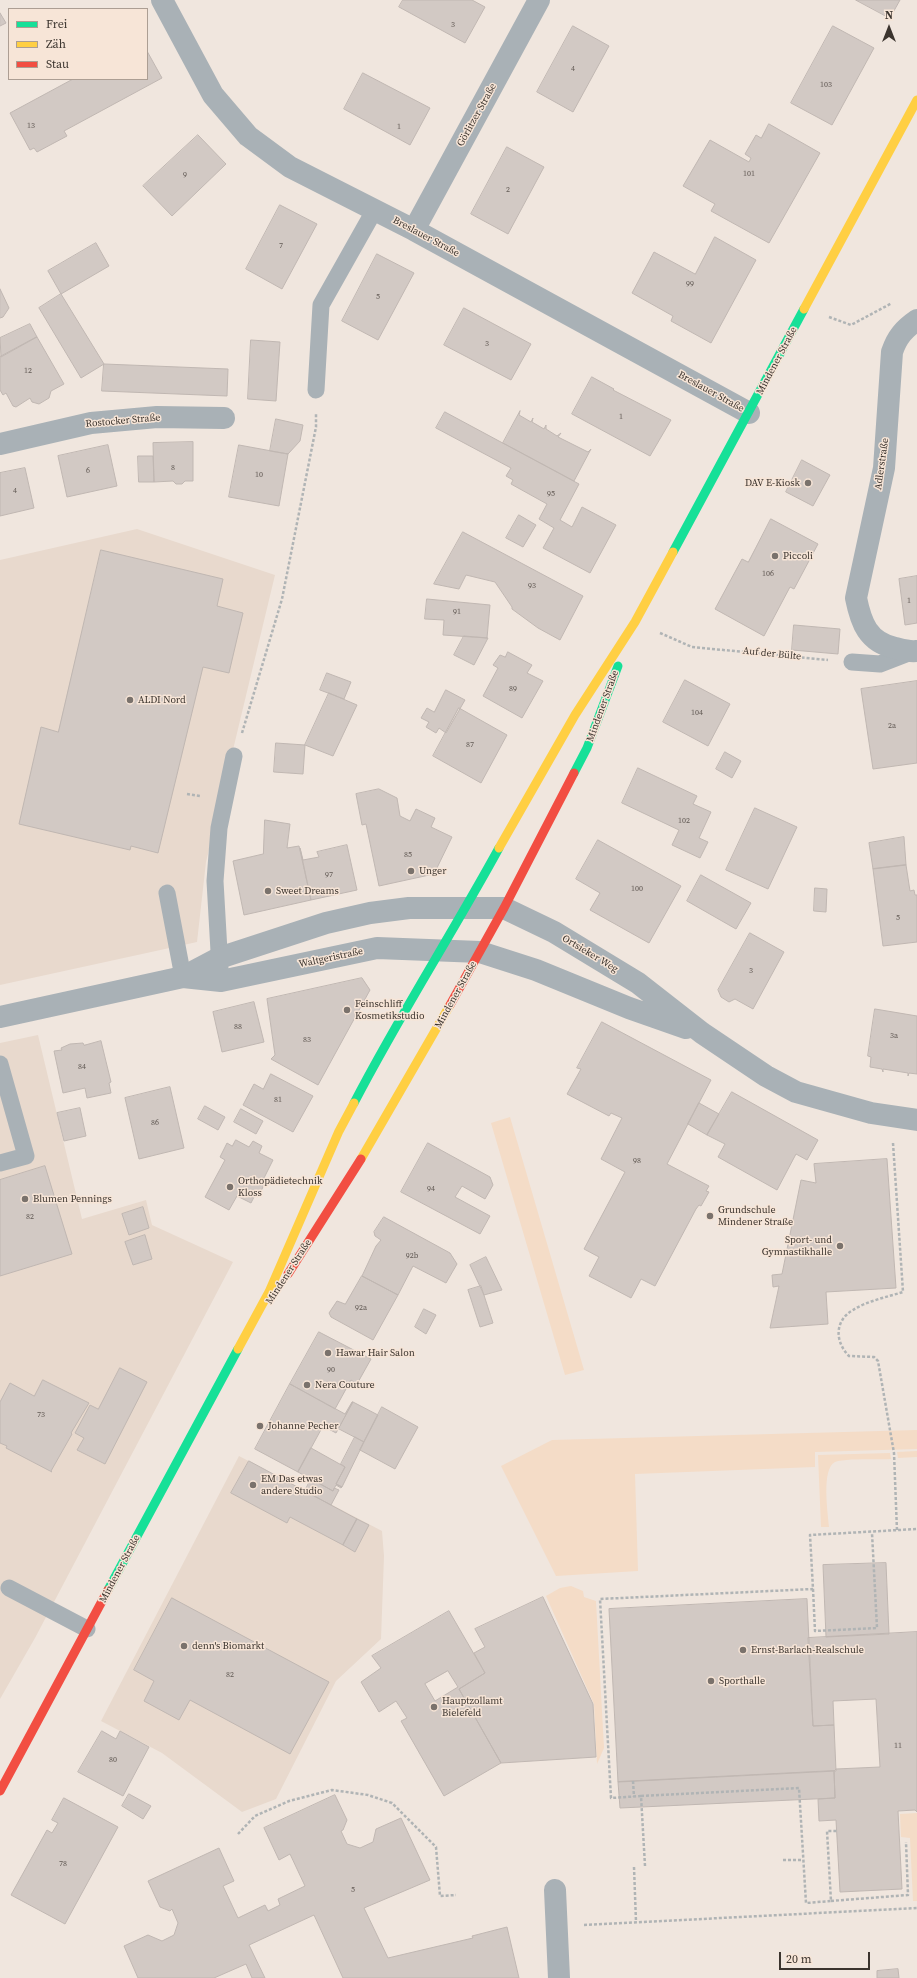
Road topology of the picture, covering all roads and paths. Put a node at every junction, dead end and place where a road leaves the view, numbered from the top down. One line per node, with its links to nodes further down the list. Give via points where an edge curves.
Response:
1 (162, 0): 4 (street, Breslauer Straße, via 214,95 248,136 290,167)
2 (539, 0): 5 (street, Görlitzer Straße)
3 (917, 100): 7 (street, Mindener Straße)
4 (374, 211): 5 (street, Breslauer Straße); 9 (lane, via 321,305)
5 (414, 230): 10 (street, Breslauer Straße)
6 (894, 302): 7 (path, via 851,325)
7 (805, 309): 10 (street, Mindener Straße)
8 (917, 320): 14 (street, Adlerstraße, via 897,339 892,352 884,468 856,598 860,616 870,635 883,645)
9 (316, 390): 16 (path, via 316,427 282,599)
10 (749, 413): 13 (street, Mindener Straße)
11 (224, 418): 12 (street, Rostocker Straße, via 156,417 91,423)
12 (0, 444)
13 (635, 622): 15 (path, Auf der Bülte, via 692,647); 20 (street, Mindener Straße, via 587,748); 21 (street, Mindener Straße, via 575,715)
14 (914, 651): 15 (lane, via 880,664)
15 (852, 662)
16 (234, 756): 24 (lane, via 218,828 215,881)
17 (187, 794): 18 (path)
18 (199, 796)
19 (168, 893): 25 (lane)
20 (504, 908): 21 (street, Ortsieker Weg); 23 (street, Mindener Straße); 28 (street, Ortsieker Weg, via 554,932 638,983)
21 (465, 909): 22 (street, Mindener Straße); 24 (street, Waltgeristraße, via 409,908 370,913 326,923)
22 (441, 949): 23 (street, Waltgeristraße); 26 (street, Waltgeristraße, via 377,948); 33 (street, Mindener Straße, via 389,1036 339,1131 269,1292)
23 (480, 952): 28 (street, Ortsieker Weg, via 536,970 629,1008); 33 (street, Mindener Straße, via 364,1155)
24 (219, 958): 25 (street, Waltgeristraße); 26 (lane)
25 (183, 977): 26 (street, Waltgeristraße); 27 (street, Waltgeristraße)
26 (221, 981)
27 (0, 1017)
28 (702, 1033): 30 (street, Ortsieker Weg, via 766,1076 796,1092)
29 (0, 1064): 32 (lane, via 26,1156)
30 (892, 1118): 31 (street, Ortsieker Weg); 35 (path, via 903,1292 853,1310 840,1322 838,1335 842,1348 849,1356 874,1358 878,1361 894,1452)
31 (917, 1120)
32 (0, 1163)
33 (240, 1348): 39 (street, Mindener Straße)
34 (917, 1529): 35 (path)
35 (897, 1531): 36 (path)
36 (872, 1533): 38 (path, via 810,1535); 38 (path, via 877,1628 815,1631)
37 (9, 1588): 39 (lane)
38 (813, 1589): 43 (path, via 600,1599 611,1798)
39 (87, 1630): 41 (street, Mindener Straße)
40 (633, 1780): 43 (path)
41 (0, 1791)
42 (641, 1796): 43 (path); 48 (path, via 799,1788); 49 (path)
43 (634, 1797)
44 (837, 1831): 53 (path, via 827,1831)
45 (238, 1834): 52 (path, via 255,1816 289,1801 332,1790 368,1795 392,1803 436,1847 440,1896)
46 (906, 1842): 53 (path, via 908,1895)
47 (783, 1860): 48 (path)
48 (803, 1860): 53 (path, via 806,1902)
49 (645, 1866)
50 (634, 1868): 55 (path)
51 (555, 1890): 56 (street)
52 (456, 1895)
53 (831, 1901)
54 (917, 1908): 55 (path)
55 (636, 1922): 56 (path)
56 (556, 1927): 57 (street)
57 (559, 1978)

